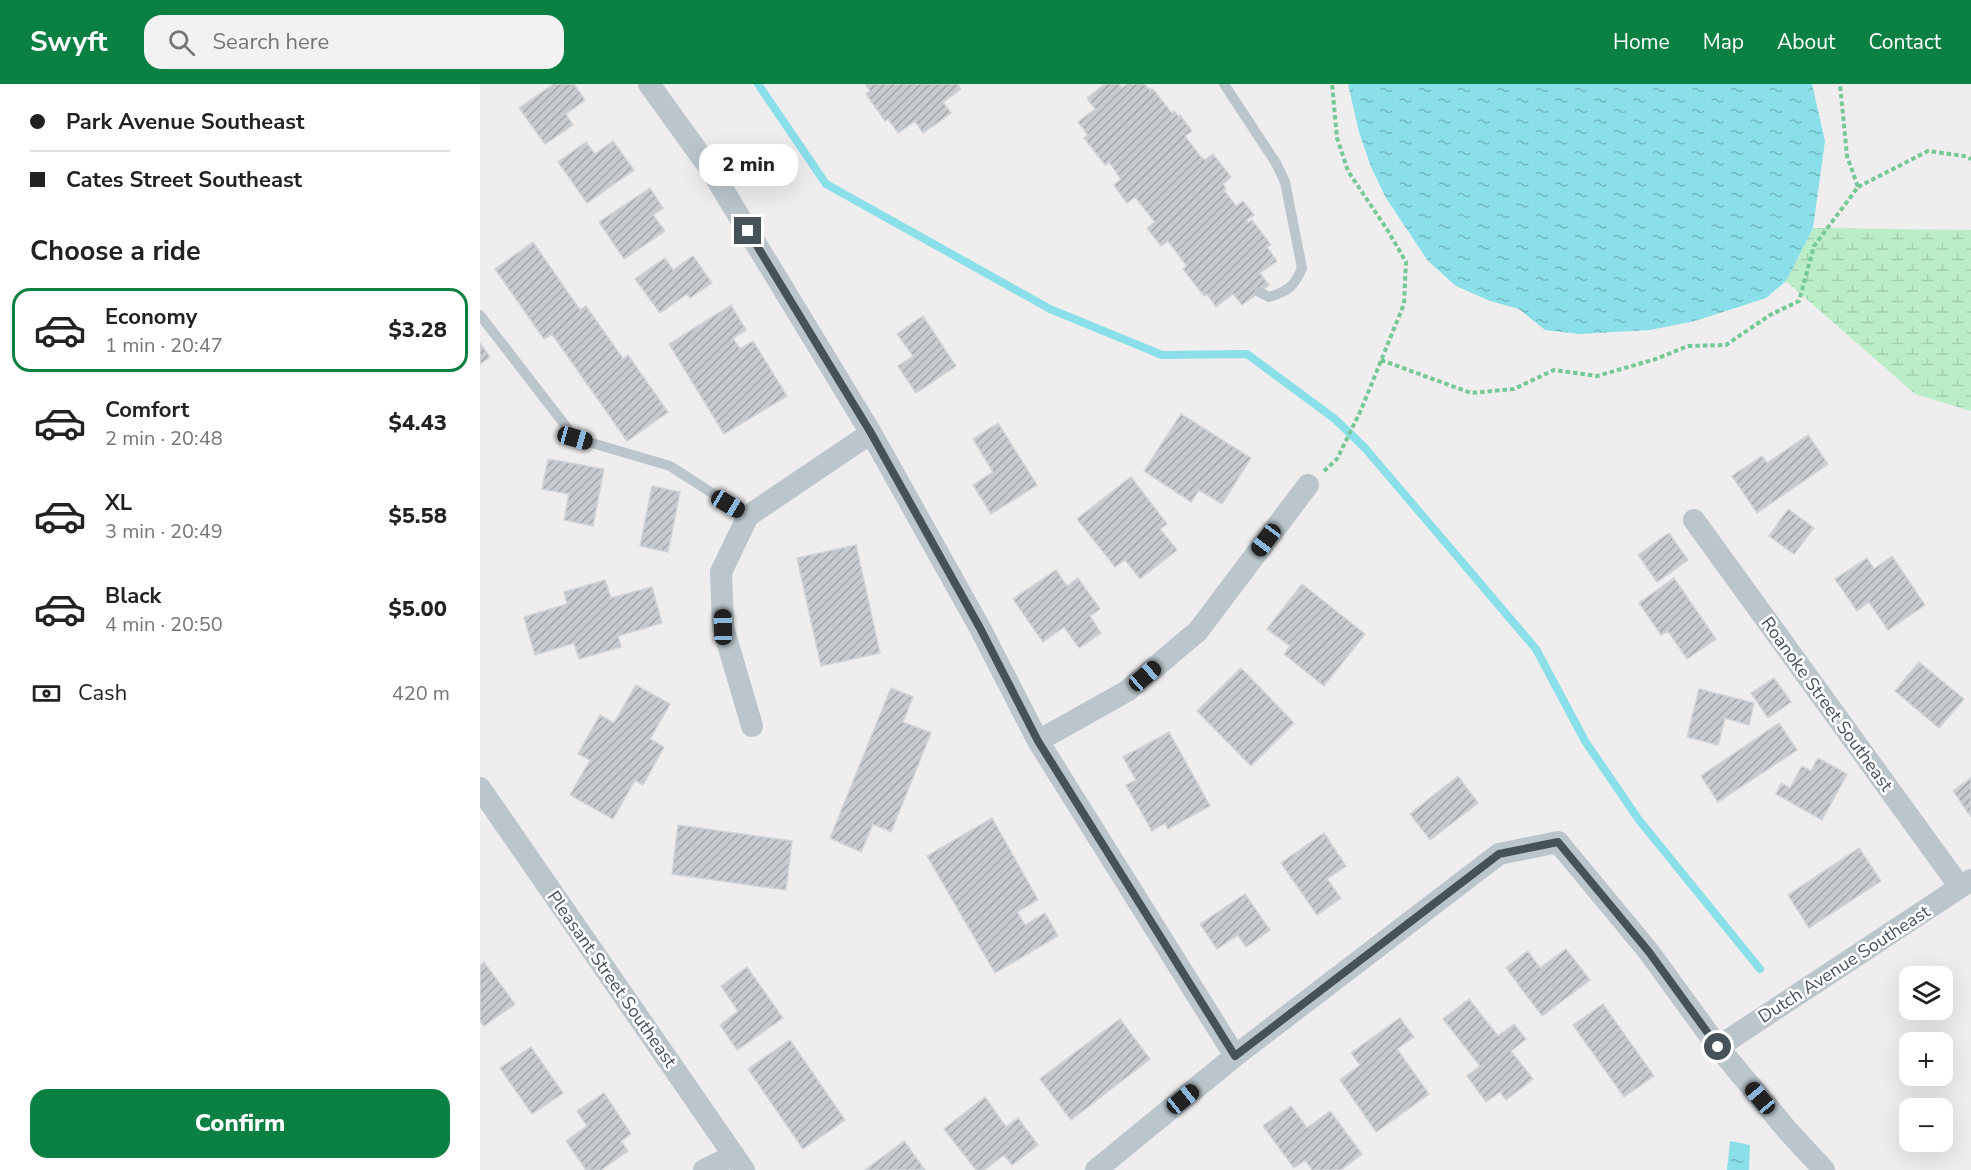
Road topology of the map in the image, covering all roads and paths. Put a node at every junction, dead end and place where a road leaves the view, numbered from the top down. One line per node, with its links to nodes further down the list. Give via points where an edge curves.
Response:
1 (649, 84): 10 (street, via 711,170)
2 (1224, 84): 7 (lane, via 1285,182 1302,268 1297,281 1287,290 1269,297)
3 (1332, 84): 9 (path, via 1337,138 1348,171 1406,262 1404,304)
4 (1840, 84): 6 (path, via 1847,156)
5 (1971, 159): 6 (path, via 1928,151)
6 (1858, 187): 9 (path, via 1815,246 1799,301 1726,345 1688,346 1656,360 1597,376 1554,370 1514,389 1471,393)
7 (1259, 292)
8 (480, 315): 13 (lane, via 575,438 670,466)
9 (1381, 360): 11 (path)
10 (871, 433): 13 (street); 16 (street)
11 (1337, 459)
12 (1308, 485): 16 (street, via 1198,631 1127,691)
13 (748, 516): 15 (street, via 721,572 723,627)
14 (1694, 520): 18 (street, Roanoke Street Southeast)
15 (752, 726)
16 (1038, 741): 20 (street)
17 (480, 788): 21 (street, Pleasant Street Southeast)
18 (1966, 884): 19 (street, Dutch Avenue Southeast)
19 (1718, 1047): 20 (street, via 1649,952 1558,842 1499,854); 24 (street)
20 (1235, 1056): 23 (street)
21 (739, 1162): 22 (street)
22 (704, 1170)
23 (1096, 1170)
24 (1824, 1170)

